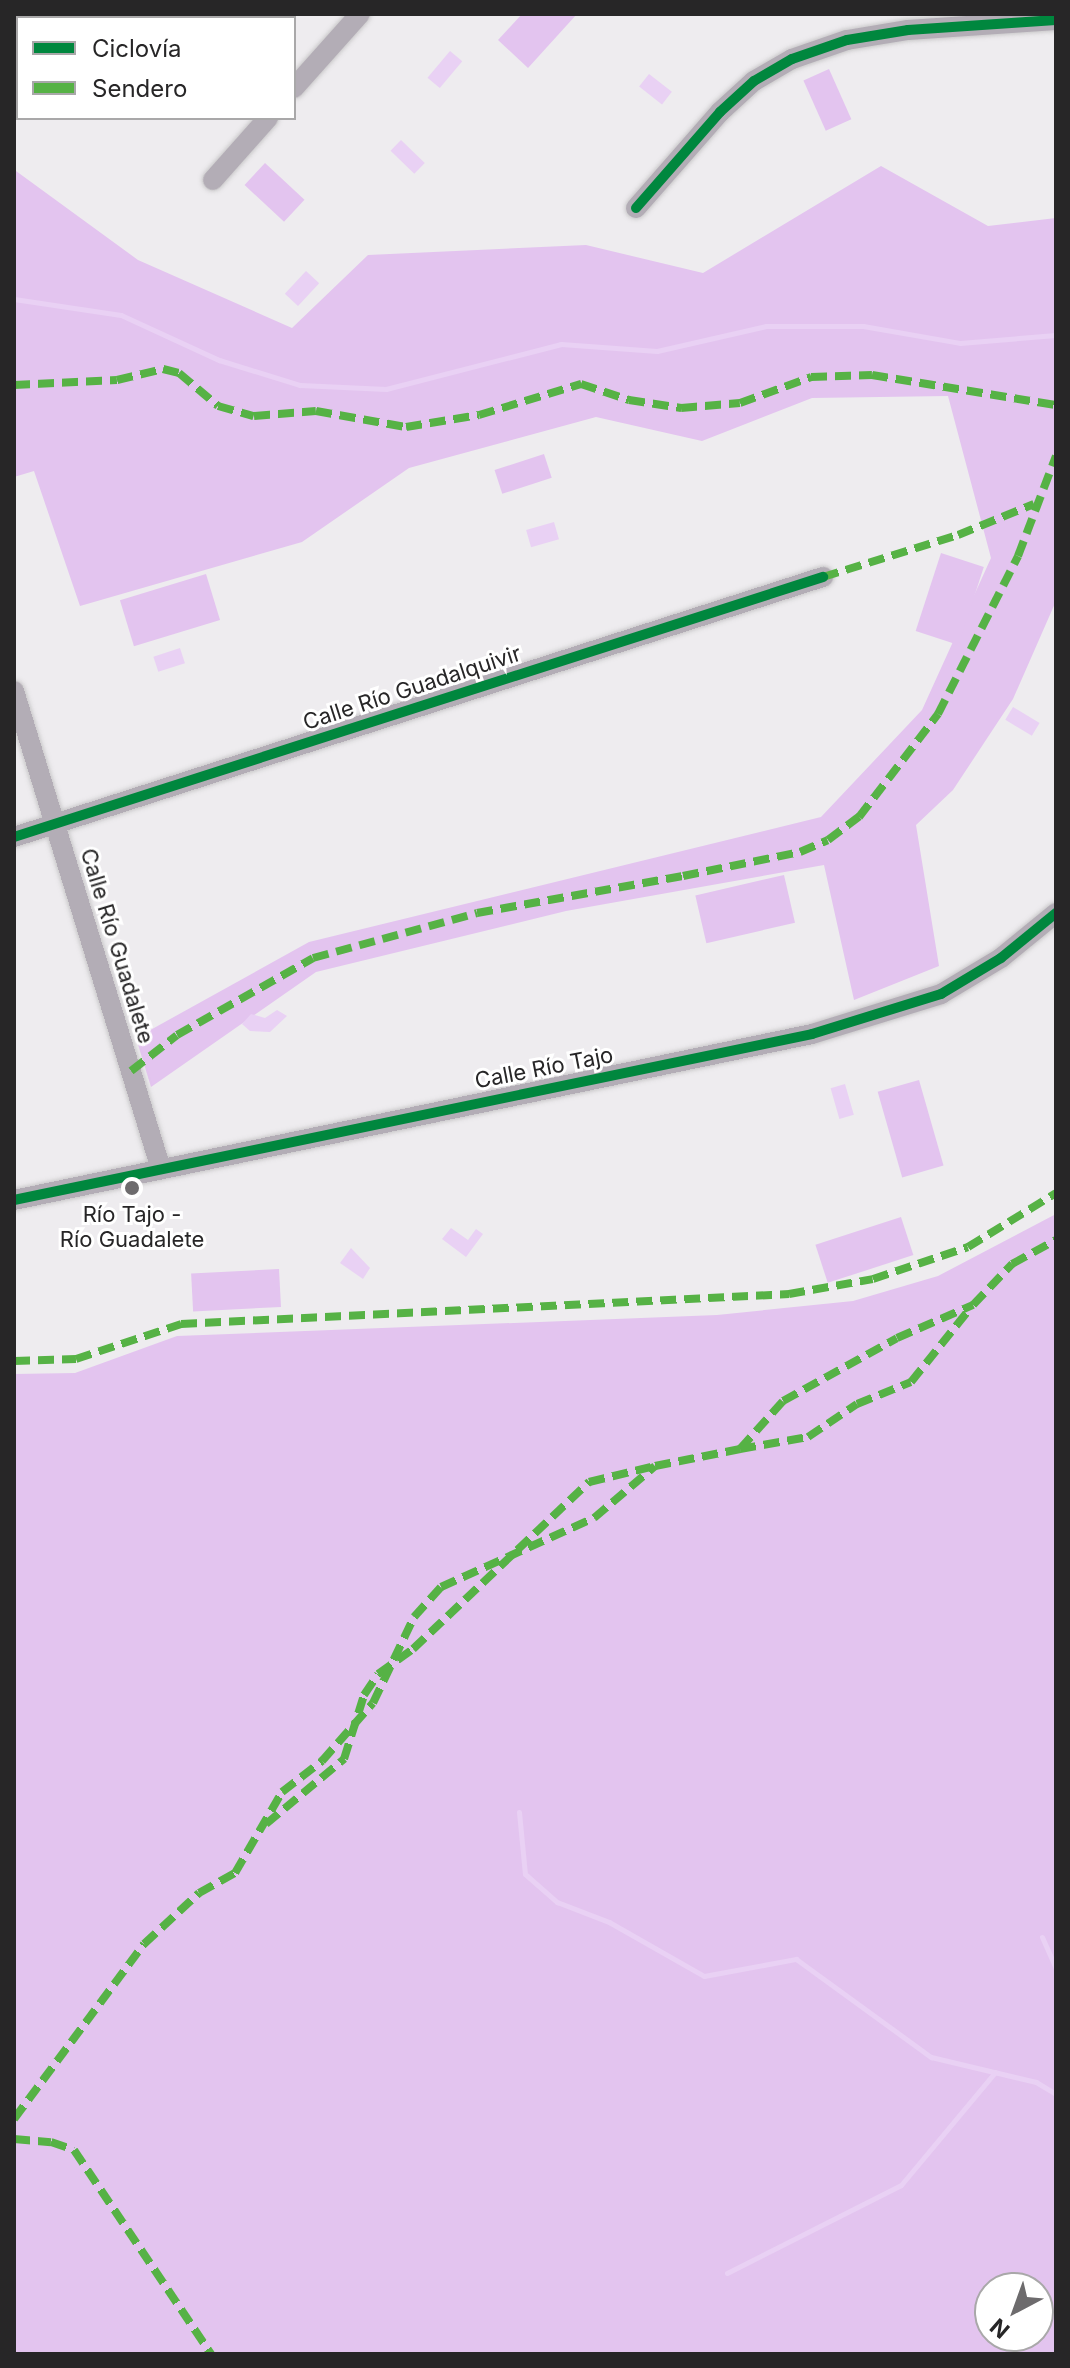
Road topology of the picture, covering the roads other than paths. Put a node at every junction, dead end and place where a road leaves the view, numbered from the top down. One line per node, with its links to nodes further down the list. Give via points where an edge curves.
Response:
1 (360, 14): 3 (street)
2 (1056, 20): 6 (street, via 908,30 847,40 792,59 754,81 720,112)
3 (296, 86)
4 (266, 120): 5 (street)
5 (213, 180)
6 (636, 208)
7 (823, 577): 9 (street, Calle Río Guadalquivir)
8 (14, 691): 9 (street, Calle Río Guadalete)
9 (55, 824): 10 (street, Calle Río Guadalquivir); 12 (street, Calle Río Guadalete)
10 (14, 837)
11 (1056, 913): 12 (street, Calle Río Tajo, via 1001,958 941,994 812,1034)
12 (161, 1169): 13 (street, Calle Río Tajo)
13 (14, 1200)

